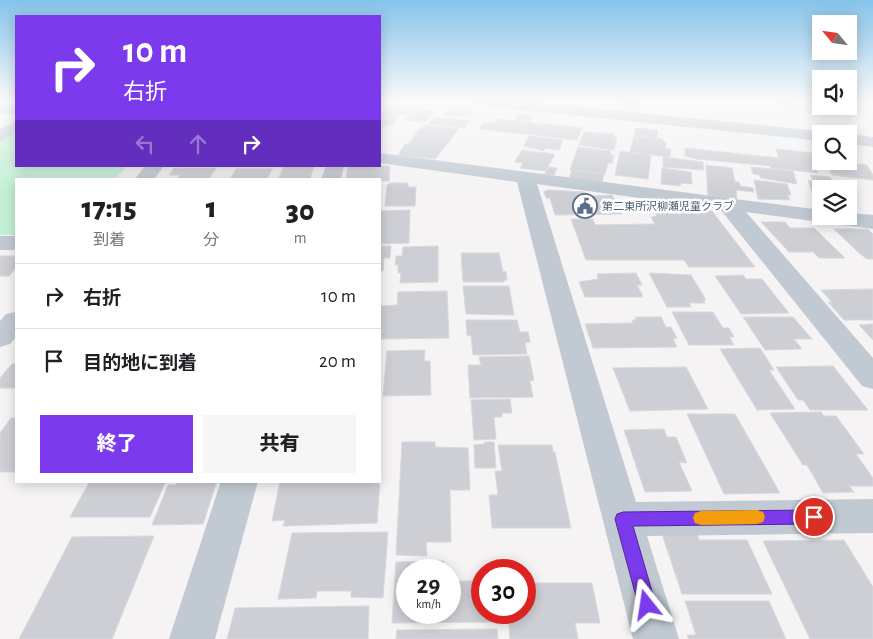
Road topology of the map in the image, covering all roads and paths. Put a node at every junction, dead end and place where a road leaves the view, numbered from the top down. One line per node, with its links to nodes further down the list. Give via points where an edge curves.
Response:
1 (770, 131): 2 (street)
2 (812, 135)
3 (857, 140): 4 (street)
4 (873, 142)
5 (381, 158): 7 (street)
6 (154, 167): 8 (street)
7 (525, 177): 9 (street); 20 (street)
8 (145, 178)
9 (728, 205): 10 (street); 17 (street)
10 (812, 215)
11 (857, 220): 12 (street)
12 (873, 222)
13 (0, 243): 14 (street)
14 (15, 244)
15 (15, 321): 16 (street)
16 (0, 338)
17 (873, 378)
18 (239, 483): 21 (street)
19 (873, 516): 20 (street)
20 (623, 519): 22 (street)
21 (192, 639)
22 (656, 639)

